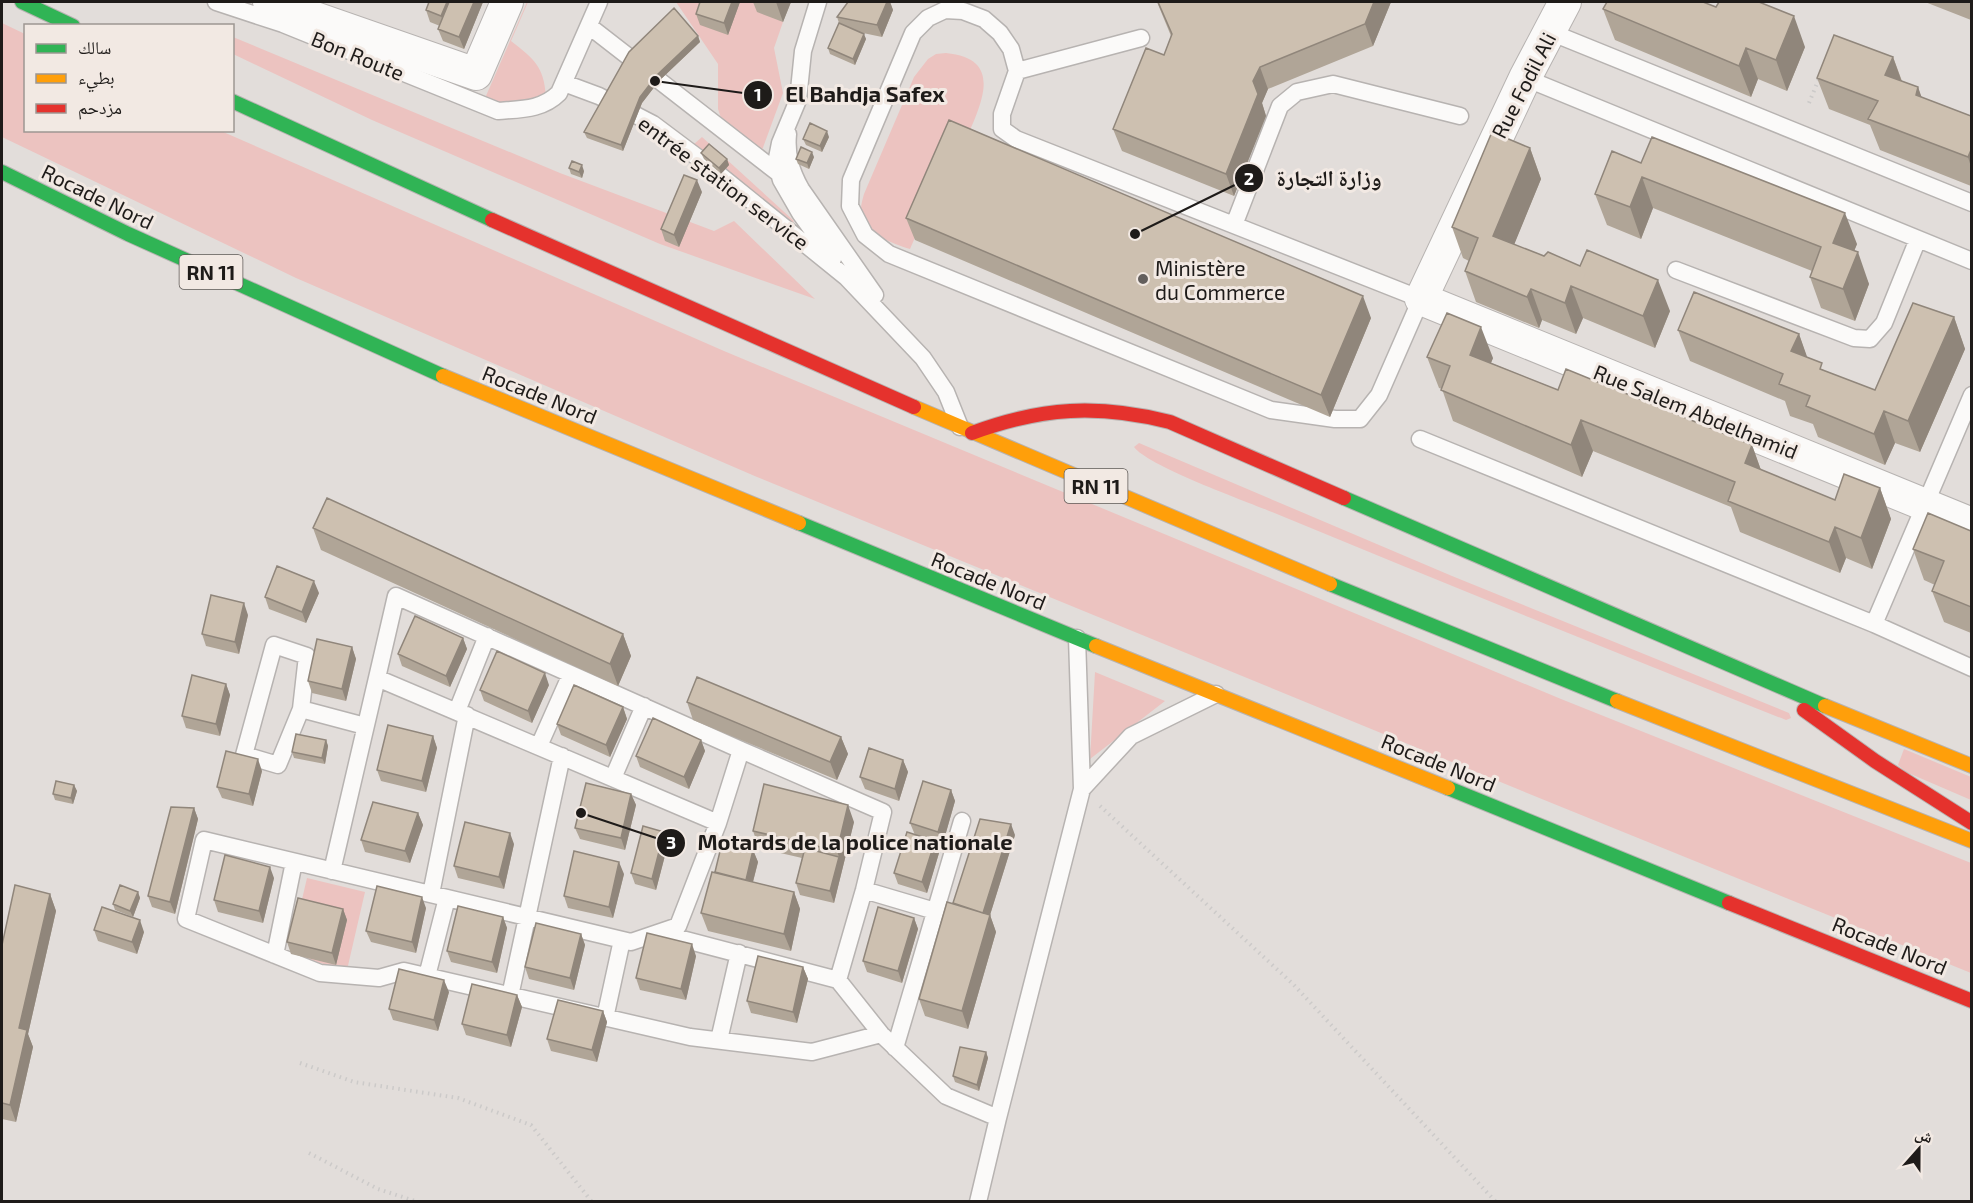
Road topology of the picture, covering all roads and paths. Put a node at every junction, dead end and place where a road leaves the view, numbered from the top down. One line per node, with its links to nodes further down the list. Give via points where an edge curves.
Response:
1 (22, 2): 8 (highway)
2 (216, 2): 15 (lane, Bon Route, via 283,24 498,111 544,104 559,93)
3 (269, 2): 4 (street, via 476,74)
4 (507, 2)
5 (599, 2): 9 (lane)
6 (818, 2): 18 (lane, entrée station service, via 803,51 798,100)
7 (1565, 2): 10 (street, Rue Fodil Ali)
8 (69, 24)
9 (589, 26): 15 (lane); 21 (lane)
10 (1550, 32): 14 (street, Rue Fodil Ali); 22 (lane)
11 (1141, 38): 13 (lane)
12 (1824, 66): 17 (path)
13 (1017, 70): 23 (lane, via 1002,114 1002,129 1016,139); 28 (lane, via 1000,33 984,19 963,11 945,10 928,18 913,33 850,180 850,206 865,235 889,254 1271,410 1335,419 1359,419 1378,395)
14 (1525, 78): 24 (lane); 28 (street, Rue Fodil Ali)
15 (564, 83): 27 (lane, entrée station service, via 653,124)
16 (234, 101): 31 (highway, RN 11)
17 (1809, 103)
18 (792, 116): 21 (lane, entrée station service, via 776,152); 29 (lane, via 787,145 793,175)
19 (1460, 116): 23 (lane, via 1333,84 1297,92 1280,106)
20 (2, 172): 37 (highway, Rocade Nord / RN 11, via 423,368)
21 (777, 172): 27 (lane, entrée station service, via 800,213)
22 (1971, 203)
23 (1234, 225): 28 (lane)
24 (1918, 239): 25 (lane); 26 (lane, via 1884,323 1870,339 1854,338)
25 (1971, 261)
26 (1676, 270)
27 (846, 277): 29 (lane, entrée station service)
28 (1421, 299): 33 (street, Rue Salem Abdelhamid)
29 (907, 340): 31 (lane, entrée station service, via 936,375)
30 (1971, 395): 33 (lane)
31 (966, 430): 41 (highway, via 1023,415 1080,408 1110,409 1170,422); 56 (highway, RN 11, via 1558,678)
32 (1420, 439): 35 (lane)
33 (1926, 505): 34 (street, Rue Salem Abdelhamid); 35 (lane)
34 (1971, 524)
35 (1874, 624): 38 (lane)
36 (487, 636): 39 (lane); 40 (lane, via 396,596); 45 (lane)
37 (1077, 638): 42 (highway, Rocade Nord / RN 11); 52 (lane)
38 (1971, 668)
39 (571, 674): 43 (lane); 47 (lane)
40 (377, 678): 45 (lane); 46 (lane)
41 (1772, 684): 50 (highway); 55 (highway, via 1814,719)
42 (1216, 694): 52 (lane, via 1131,736); 69 (highway, Rocade Nord / RN 11)
43 (644, 706): 48 (lane); 51 (lane)
44 (301, 709): 44 (lane, via 307,656 274,645 244,755 278,765); 46 (lane)
45 (462, 713): 47 (lane); 60 (lane)
46 (365, 726): 58 (lane)
47 (538, 746): 49 (lane)
48 (741, 750): 54 (lane); 59 (lane, via 884,812)
49 (562, 756): 51 (lane); 62 (lane)
50 (1971, 766)
51 (613, 778): 54 (lane)
52 (1082, 789): 78 (lane); 83 (path, via 1293,984)
53 (962, 821): 61 (lane)
54 (718, 823): 63 (lane, via 678,926)
55 (1971, 823)
56 (1971, 841)
57 (294, 862): 58 (lane); 66 (lane); 66 (lane, via 204,840 186,919)
58 (332, 871): 60 (lane)
59 (864, 890): 61 (lane); 68 (lane)
60 (439, 896): 62 (lane); 67 (lane)
61 (935, 912): 76 (lane)
62 (526, 917): 64 (lane); 70 (lane)
63 (659, 933): 64 (lane, via 631,942); 65 (lane)
64 (622, 940): 73 (lane)
65 (739, 953): 68 (lane); 75 (lane)
66 (275, 955): 67 (lane, via 320,974 379,978 404,971)
67 (427, 976): 70 (lane)
68 (838, 980): 74 (lane)
69 (1921, 980): 71 (highway, Rocade Nord / RN 11); 72 (highway)
70 (510, 996): 73 (lane)
71 (1971, 1001)
72 (1971, 1007)
73 (606, 1017): 75 (lane)
74 (881, 1034): 75 (lane, via 812,1052); 76 (lane)
75 (719, 1040)
76 (896, 1048): 78 (lane, via 946,1096)
77 (300, 1063): 81 (path, via 354,1082 458,1098 531,1125)
78 (998, 1118): 82 (lane)
79 (309, 1153): 80 (path, via 378,1189)
80 (418, 1202)
81 (592, 1202)
82 (978, 1202)
83 (1496, 1202)

